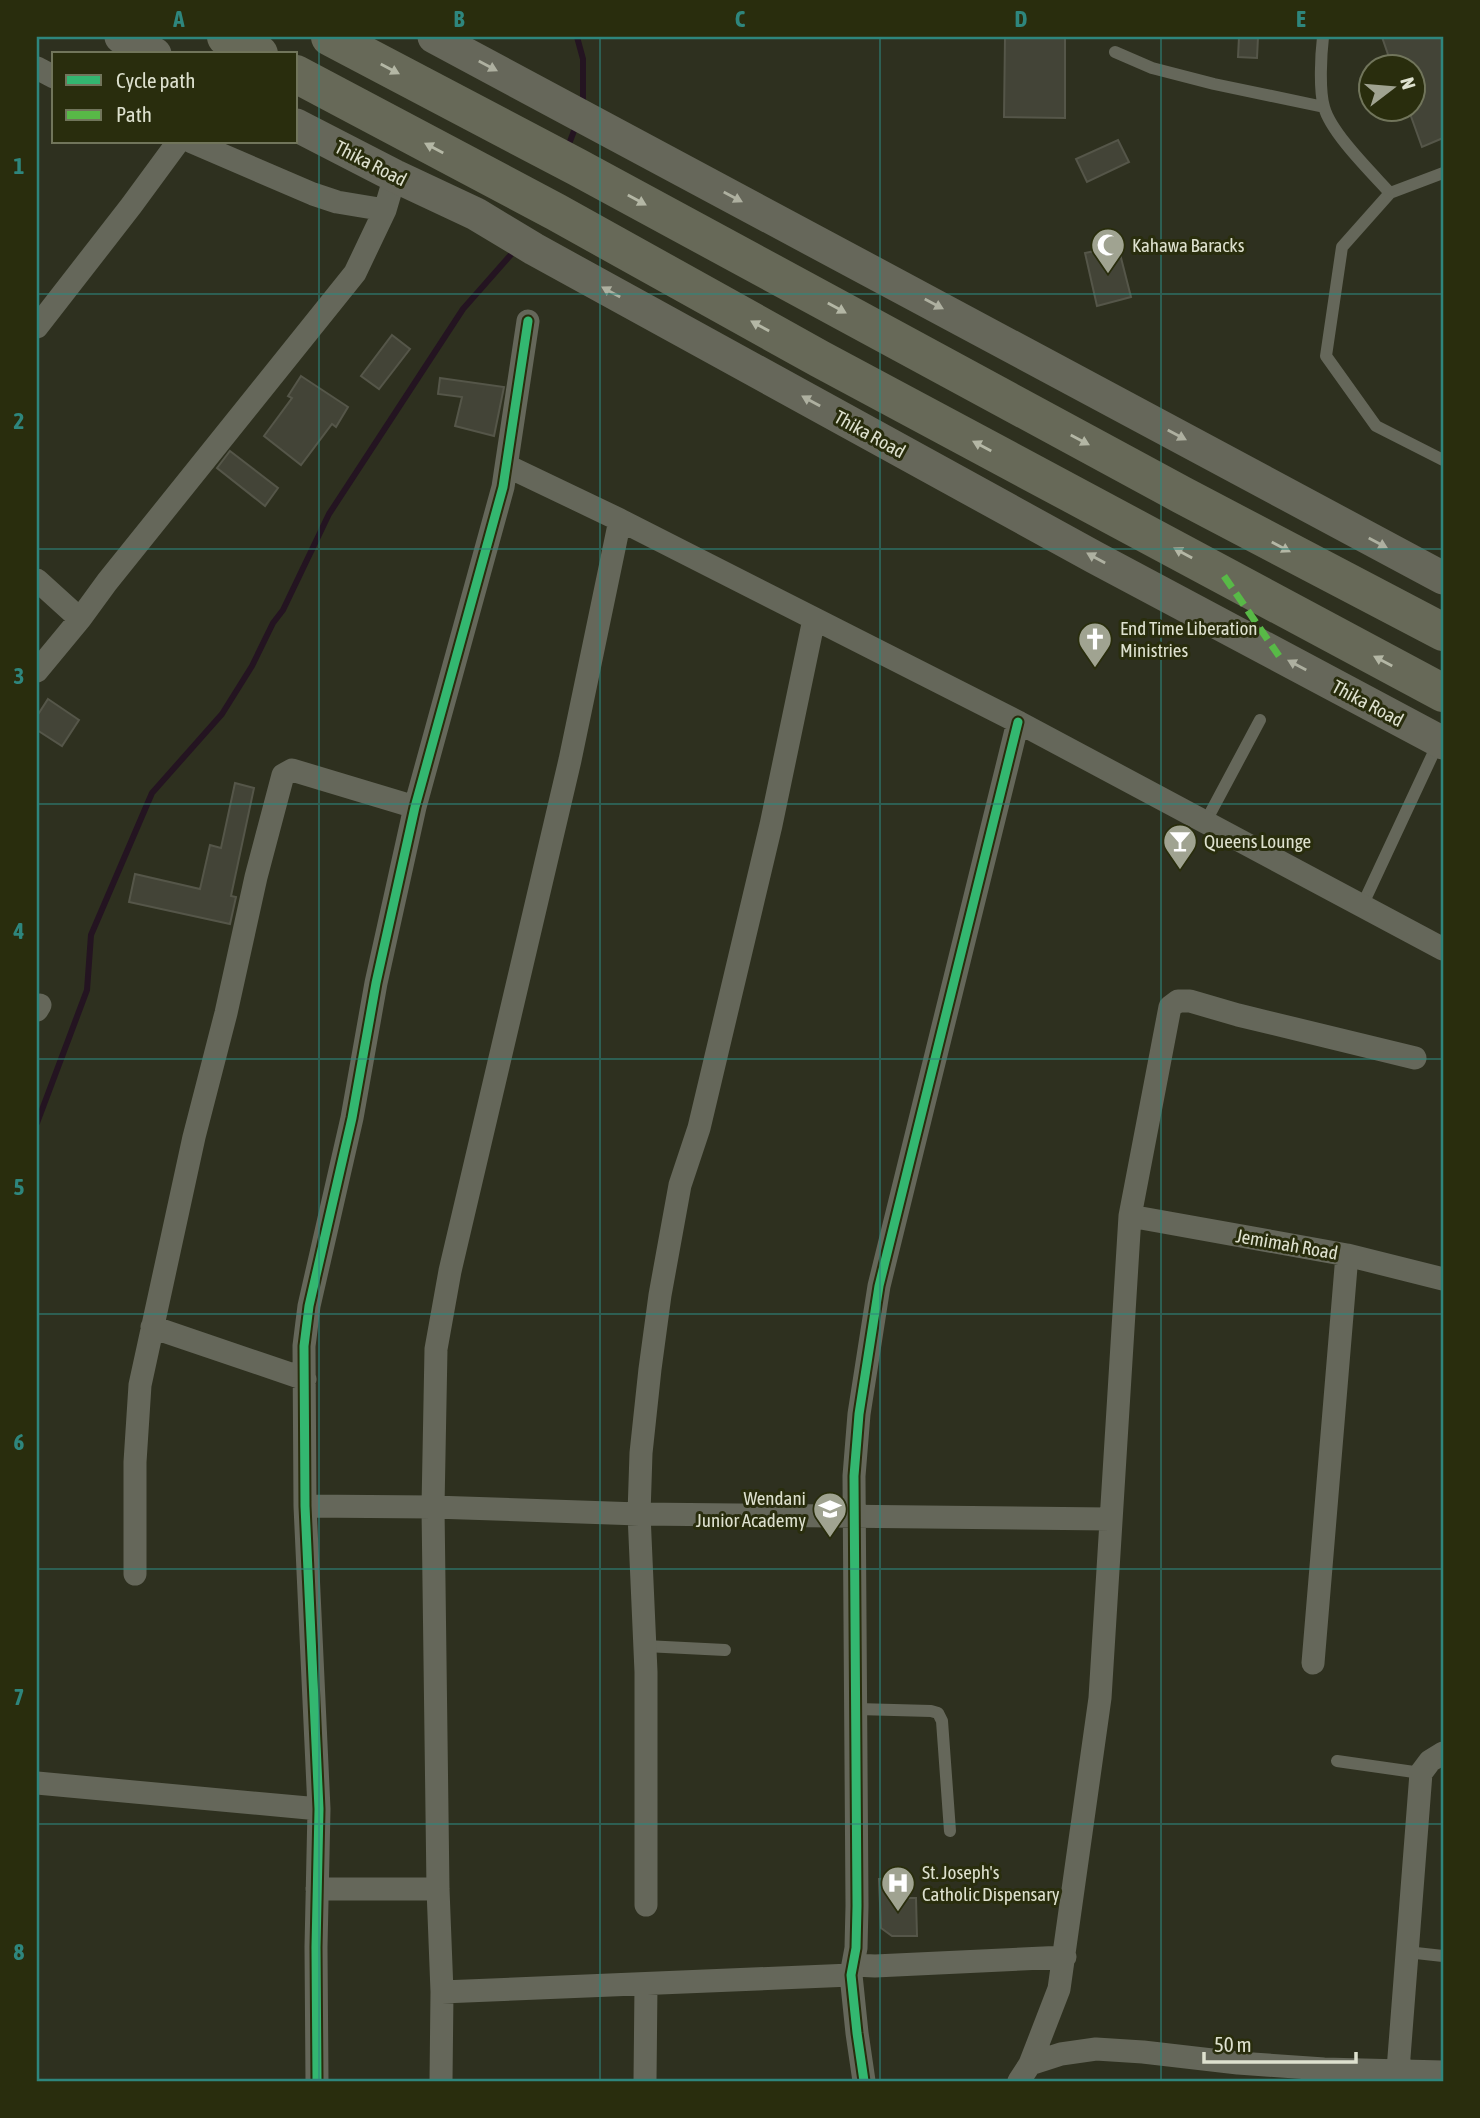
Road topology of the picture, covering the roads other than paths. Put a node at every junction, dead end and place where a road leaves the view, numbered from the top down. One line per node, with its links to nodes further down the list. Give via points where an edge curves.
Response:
1 (121, 37): 6 (main road)
2 (226, 37): 7 (highway)
3 (330, 37): 27 (highway, one-way to 27)
4 (433, 37): 23 (main road, one-way to 23)
5 (1323, 37): 10 (lane)
6 (151, 52)
7 (255, 52)
8 (1115, 52): 10 (lane, via 1152,68)
9 (298, 75): 29 (highway, one-way to 9)
10 (1324, 107): 16 (lane, via 1334,128)
11 (298, 126): 15 (main road, Thika Road)
12 (176, 144): 19 (street)
13 (197, 144): 17 (street, via 313,194)
14 (1443, 173): 16 (lane)
15 (395, 176): 17 (street); 32 (main road, Thika Road, one-way to 15, via 1105,564 476,214)
16 (1390, 193): 20 (lane, via 1342,247 1326,356 1376,426)
17 (384, 210): 25 (street, via 355,273)
18 (528, 321): 21 (street)
19 (37, 327)
20 (1443, 460)
21 (507, 466): 22 (street); 33 (street)
22 (620, 520): 26 (street); 44 (street, via 570,760 440,1318)
23 (1443, 578)
24 (37, 580): 25 (street)
25 (80, 619): 28 (street)
26 (814, 619): 31 (street); 45 (street, via 768,838 699,1128 680,1185 650,1369)
27 (1443, 632)
28 (37, 671)
29 (1443, 693)
30 (1260, 720): 34 (lane)
31 (1018, 722): 34 (street); 46 (street, via 879,1286 859,1414)
32 (1441, 742): 35 (lane)
33 (415, 807): 41 (street, via 292,770 283,775); 42 (street, via 309,1306)
34 (1205, 823): 35 (street)
35 (1362, 906): 36 (street)
36 (1443, 949)
37 (1415, 1058): 38 (street, via 1178,1001 1170,1007)
38 (1130, 1216): 39 (street, Jemimah Road); 47 (street)
39 (1348, 1255): 40 (street, Jemimah Road); 51 (street)
40 (1443, 1279)
41 (152, 1327): 42 (street); 48 (street, via 141,1384 135,1462)
42 (305, 1379): 43 (street)
43 (305, 1506): 44 (street); 57 (street)
44 (433, 1507): 45 (street); 60 (street)
45 (639, 1514): 46 (street); 49 (street)
46 (854, 1516): 47 (street); 52 (street)
47 (1110, 1519): 64 (street, via 1100,1698)
48 (135, 1574)
49 (645, 1646): 50 (lane); 61 (street)
50 (725, 1650)
51 (1313, 1663)
52 (857, 1709): 58 (lane, via 938,1713); 65 (street)
53 (1443, 1753): 55 (street)
54 (1336, 1761): 55 (lane)
55 (1421, 1773): 62 (street)
56 (37, 1783): 57 (street)
57 (319, 1809): 59 (street)
58 (950, 1831)
59 (317, 1889): 60 (street); 71 (street)
60 (438, 1889): 67 (street)
61 (646, 1905)
62 (1407, 1952): 63 (lane); 68 (street)
63 (1443, 1956)
64 (1065, 1957): 65 (street); 70 (street, via 1059,1989)
65 (853, 1970): 66 (street); 74 (street)
66 (646, 1985): 67 (street); 73 (street)
67 (442, 1992): 72 (street)
68 (1398, 2070): 69 (street); 70 (street, via 1250,2064 1096,2049 1061,2054)
69 (1443, 2072)
70 (1025, 2073)
71 (317, 2081)
72 (441, 2081)
73 (645, 2081)
74 (864, 2081)

